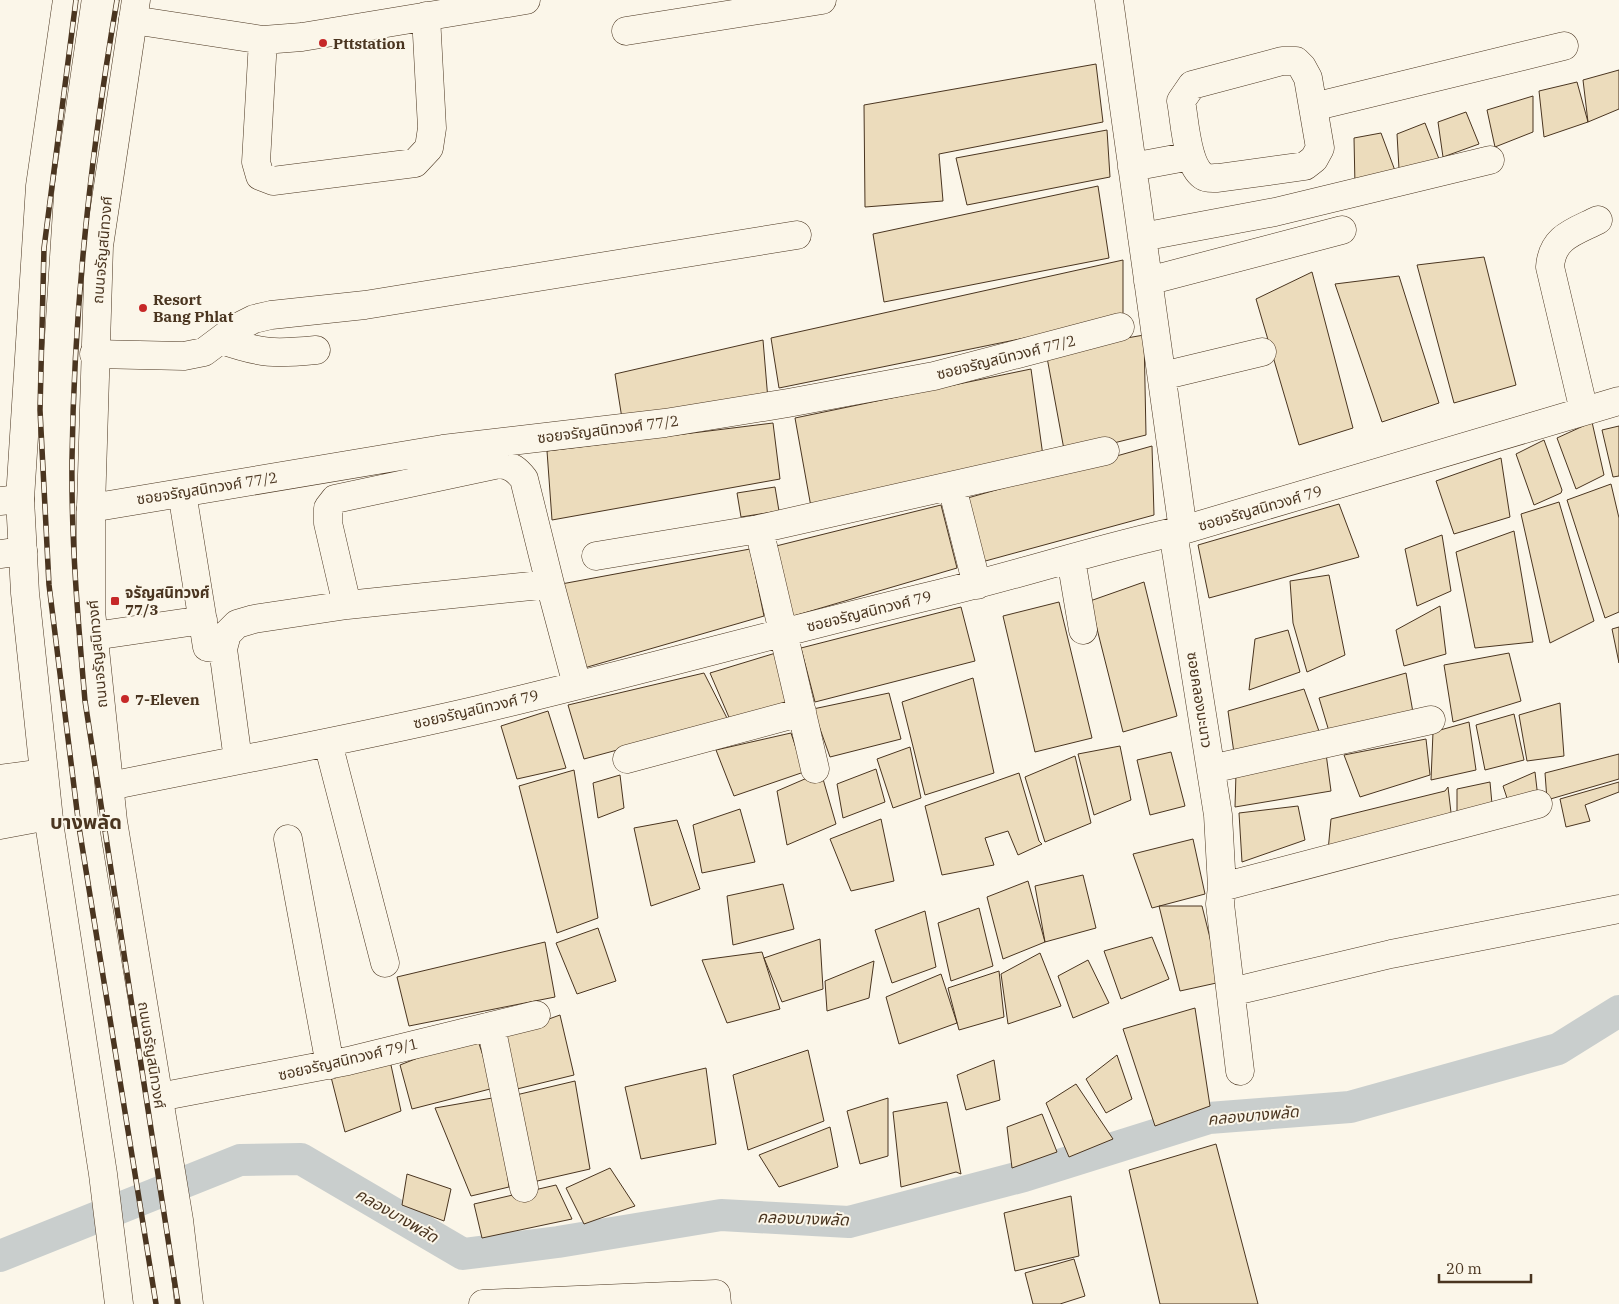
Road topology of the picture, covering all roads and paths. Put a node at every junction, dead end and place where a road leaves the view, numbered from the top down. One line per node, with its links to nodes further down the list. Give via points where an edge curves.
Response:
1 (67, 0): 29 (street, via 40,186)
2 (526, 0): 6 (street)
3 (822, 0): 7 (street)
4 (1109, 0): 13 (street, ซอยคลองมะนาว)
5 (135, 10): 8 (street); 23 (street, ถนนจรัญสนิทวงศ์, via 99,246)
6 (426, 16): 8 (street, via 302,37); 8 (street, via 432,128 429,148 415,163 273,181 260,176 256,162)
7 (626, 31)
8 (263, 40)
9 (1564, 46): 10 (street)
10 (1313, 107): 11 (street, via 1320,148 1305,166 1205,177 1196,169); 11 (street, via 1308,78 1296,61 1282,61 1192,85 1181,101)
11 (1191, 156): 13 (street)
12 (1490, 160): 17 (street, via 1275,212)
13 (1132, 166): 17 (street, ซอยคลองมะนาว)
14 (1598, 220): 26 (street, via 1563,238 1551,254 1550,267)
15 (1342, 230): 18 (street)
16 (797, 235): 20 (street, via 365,305 270,315 236,328)
17 (1142, 237): 18 (street, ซอยคลองมะนาว)
18 (1148, 281): 24 (street, ซอยคลองมะนาว)
19 (1120, 327): 31 (street, ซอยจรัญสนิทวงศ์ 77/2, via 934,376 788,403 665,423 443,449)
20 (222, 340): 21 (street, via 253,351 277,354); 23 (street, via 204,352 184,356)
21 (316, 350)
22 (1262, 352): 24 (street)
23 (94, 354): 31 (street, ถนนจรัญสนิทวงศ์)
24 (1162, 376): 33 (street, ซอยคลองมะนาว)
25 (1619, 401): 26 (street, ซอยจรัญสนิทวงศ์ 79)
26 (1584, 411): 33 (street, ซอยจรัญสนิทวงศ์ 79)
27 (1105, 451): 28 (street)
28 (952, 487): 32 (street); 38 (street)
29 (10, 500): 34 (street)
30 (184, 505): 40 (street)
31 (91, 508): 43 (street, ถนนจรัญสนิทวงศ์, via 90,581)
32 (759, 529): 35 (street); 42 (street)
33 (1178, 531): 36 (street, ซอยจรัญสนิทวงศ์ 79); 52 (street, ซอยคลองมะนาว)
34 (11, 552): 55 (street)
35 (596, 556)
36 (1071, 559): 38 (street, ซอยจรัญสนิทวงศ์ 79); 41 (street)
37 (550, 584): 39 (street); 39 (street, via 524,479 508,464 499,464 335,500 328,508 328,523); 45 (street)
38 (977, 584): 42 (street, ซอยจรัญสนิทวงศ์ 79)
39 (347, 604): 44 (street, via 254,618 237,624 227,634)
40 (203, 620): 43 (street); 44 (street, via 207,647)
41 (1083, 630)
42 (783, 631): 45 (street, ซอยจรัญสนิทวงศ์ 79); 46 (street)
43 (94, 636): 54 (street, ถนนจรัญสนิทวงศ์)
44 (224, 649): 50 (street)
45 (577, 684): 48 (street, ซอยจรัญสนิทวงศ์ 79)
46 (802, 712): 49 (street); 51 (street)
47 (1431, 720): 52 (street)
48 (328, 743): 50 (street, ซอยจรัญสนิทวงศ์ 79); 62 (street)
49 (627, 759)
50 (238, 760): 54 (street, ซอยจรัญสนิทวงศ์ 79)
51 (815, 769)
52 (1211, 769): 60 (street, ซอยคลองมะนาว)
53 (0, 779): 55 (street)
54 (110, 786): 68 (street, ถนนจรัญสนิทวงศ์, via 113,821)
55 (46, 795): 57 (street); 58 (street); 70 (street, via 103,1174)
56 (1538, 804): 60 (street)
57 (0, 805)
58 (0, 825)
59 (288, 839): 66 (street)
60 (1222, 877): 63 (street, ซอยคลองมะนาว, via 1220,904)
61 (1619, 909): 63 (street, via 1391,954)
62 (385, 963)
63 (1231, 992): 67 (street, ซอยคลองมะนาว)
64 (536, 1015): 65 (street, ซอยจรัญสนิทวงศ์ 79/1)
65 (491, 1026): 66 (street, ซอยจรัญสนิทวงศ์ 79/1); 69 (street)
66 (330, 1065): 68 (street, ซอยจรัญสนิทวงศ์ 79/1)
67 (1240, 1071)
68 (160, 1097): 71 (street, ถนนจรัญสนิทวงศ์)
69 (524, 1188)
70 (119, 1304)
71 (189, 1304)
72 (483, 1304): 73 (street, via 716,1294)
73 (717, 1304)

